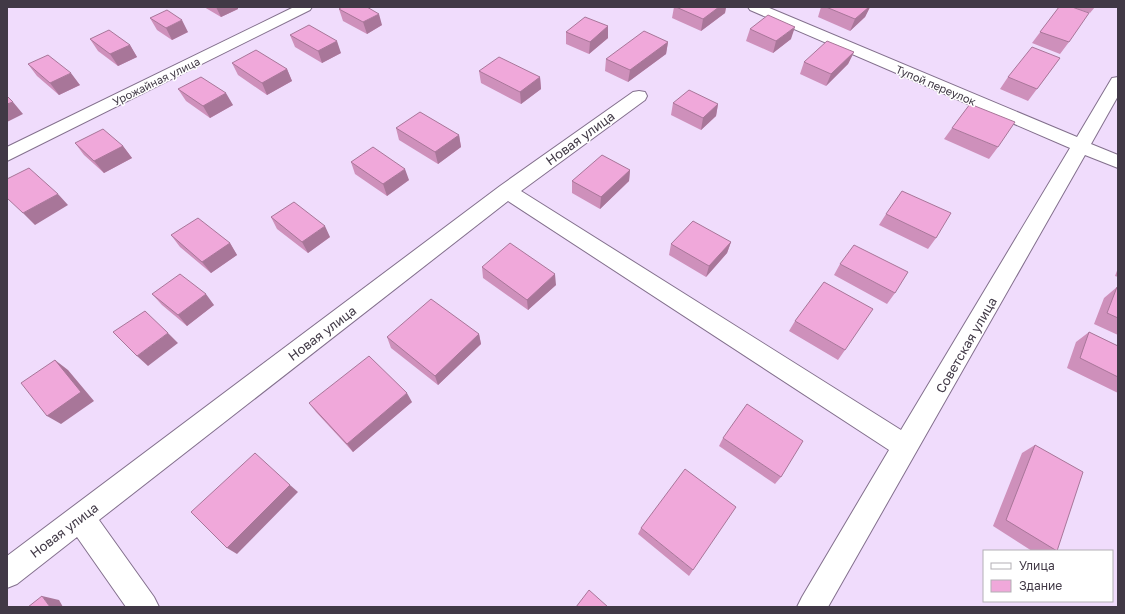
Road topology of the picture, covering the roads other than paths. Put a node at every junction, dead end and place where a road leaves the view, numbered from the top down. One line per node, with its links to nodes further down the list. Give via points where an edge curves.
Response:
1 (305, 7): 6 (street, Урожайная улица)
2 (755, 7): 5 (street, Тупой переулок)
3 (1118, 82): 5 (street, Советская улица)
4 (639, 96): 8 (street, Новая улица)
5 (1081, 146): 7 (street, Тупой переулок); 9 (street, Советская улица)
6 (7, 155)
7 (1118, 162)
8 (507, 192): 9 (street); 10 (street, Новая улица)
9 (906, 447): 13 (street, Советская улица)
10 (80, 518): 11 (street, Новая улица); 12 (street)
11 (7, 574)
12 (144, 607)
13 (812, 607)

